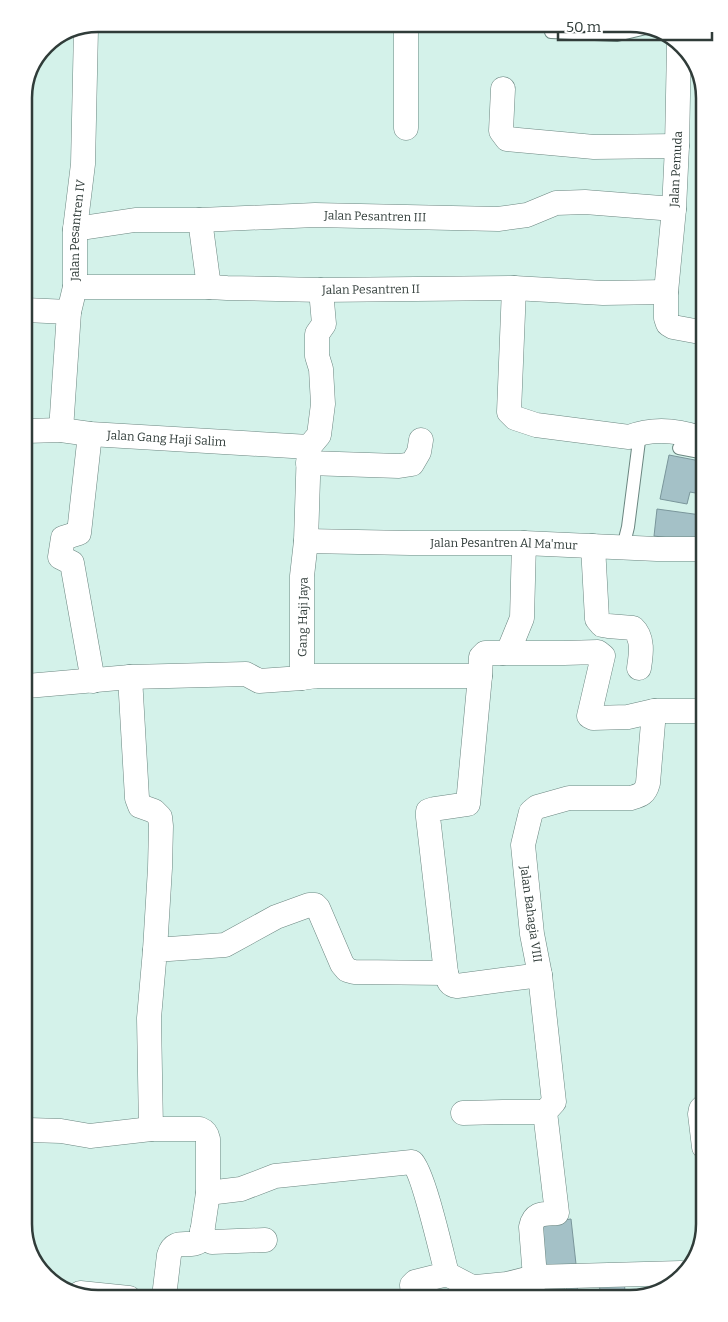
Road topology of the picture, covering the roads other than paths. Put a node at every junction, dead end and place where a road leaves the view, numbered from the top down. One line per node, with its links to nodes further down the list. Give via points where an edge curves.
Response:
1 (406, 33): 7 (street)
2 (571, 33): 3 (lane)
3 (625, 33)
4 (86, 34): 11 (street, Jalan Pesantren IV, via 83,164)
5 (680, 56): 8 (street, Jalan Pemuda)
6 (503, 90): 8 (street, via 501,131 507,139 594,147)
7 (406, 128)
8 (684, 142): 9 (street, Jalan Pemuda)
9 (674, 209): 10 (street, Jalan Pesantren III, via 585,202 556,203 527,215 498,219 315,215); 16 (street, Jalan Pemuda)
10 (200, 220): 11 (street, Jalan Pesantren III, via 134,220); 13 (street)
11 (75, 229): 12 (street, Jalan Pesantren IV)
12 (75, 287): 13 (street, Jalan Pesantren II); 18 (street, Jalan Pesantren IV)
13 (209, 287): 15 (street, Jalan Pesantren II)
14 (514, 288): 15 (street, Jalan Pesantren II); 16 (street, Jalan Pesantren II, via 603,293); 22 (street, via 509,412 536,425 628,437)
15 (321, 290): 28 (street, via 324,324 317,334 317,356 323,404 319,435)
16 (666, 292): 19 (street, Jalan Pemuda, via 668,324)
17 (33, 310): 18 (street)
18 (69, 312): 20 (street, Jalan Pesantren IV)
19 (696, 331)
20 (61, 430): 21 (street, Jalan Gang Haji Salim); 23 (street, Jalan Gang Haji Salim)
21 (33, 431)
22 (640, 433): 24 (street, via 674,431); 32 (lane)
23 (90, 434): 28 (street, Jalan Gang Haji Salim); 39 (street, via 79,533 63,538 60,557 72,563)
24 (696, 437)
25 (421, 440): 28 (street, Jalan Gang Haji Salim, via 412,464 399,466)
26 (679, 448): 27 (lane)
27 (696, 451)
28 (308, 455): 29 (street, Gang Haji Jaya)
29 (306, 541): 30 (street, Jalan Pesantren Al Ma'mur); 38 (street, Gang Haji Jaya, via 302,576)
30 (524, 543): 31 (street, Jalan Pesantren Al Ma'mur); 34 (street, via 522,618 511,645)
31 (593, 546): 32 (street, Jalan Pesantren Al Ma'mur); 35 (street, via 597,619 602,625 637,631 641,650)
32 (623, 547): 33 (street, Jalan Pesantren Al Ma'mur)
33 (696, 549)
34 (503, 653): 36 (street, via 485,653 481,657); 41 (street, via 598,652 603,656 589,716 628,717)
35 (639, 668)
36 (480, 676): 38 (street); 44 (street, via 468,804 428,811)
37 (130, 677): 38 (street, via 246,674 259,681); 39 (street); 43 (street, via 137,798 140,806 160,817 161,826)
38 (309, 677)
39 (93, 681): 40 (street)
40 (32, 686)
41 (654, 711): 42 (street); 45 (street, Jalan Bahagia VIII, via 648,783 640,795 631,798 569,798 537,807 531,812 523,845 532,934)
42 (696, 711)
43 (155, 950): 44 (street, via 225,945 276,917 315,905 347,970); 48 (street, via 150,1018)
44 (446, 973): 45 (street, via 448,981 457,986)
45 (540, 976): 46 (street, Jalan Bahagia VIII, via 554,1102)
46 (545, 1112): 47 (street); 55 (street, Jalan Bahagia VIII, via 556,1212 538,1215 530,1227)
47 (463, 1113)
48 (151, 1129): 49 (street, via 90,1136); 50 (street, via 204,1131 208,1139)
49 (32, 1130)
50 (208, 1193): 51 (street); 53 (street, via 241,1189 275,1176 412,1162 423,1184)
51 (202, 1231): 52 (street, via 212,1242); 56 (street, via 200,1242 171,1249)
52 (265, 1240)
53 (447, 1274): 55 (street, via 476,1287); 57 (street, via 415,1282)
54 (672, 1274): 55 (street)
55 (533, 1286)
56 (165, 1289)
57 (412, 1290)

